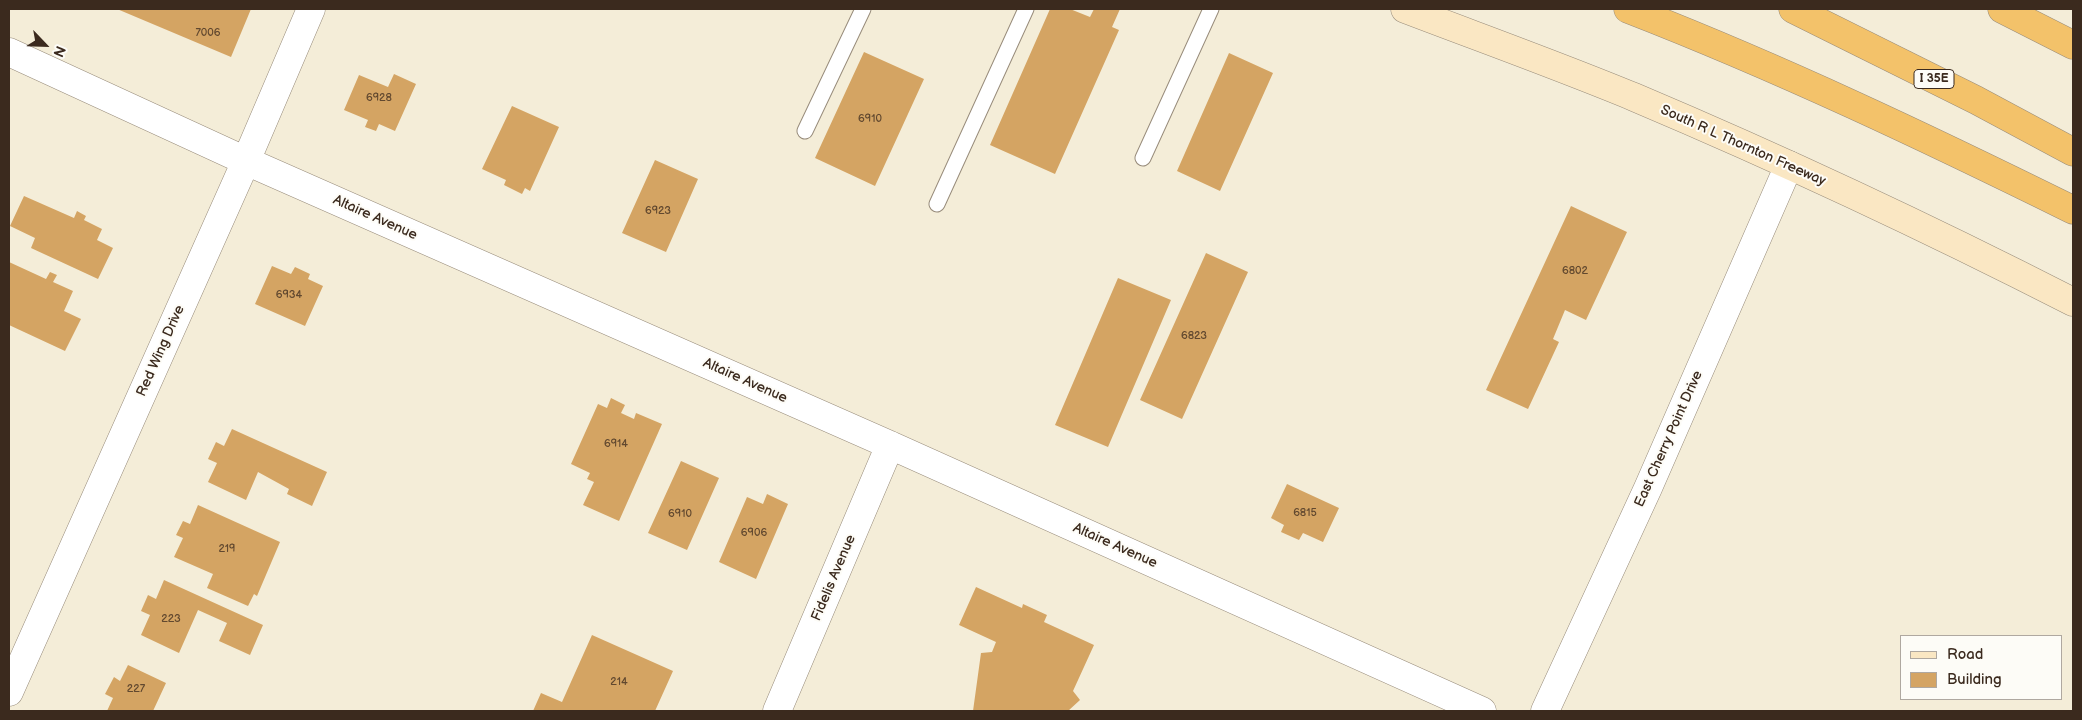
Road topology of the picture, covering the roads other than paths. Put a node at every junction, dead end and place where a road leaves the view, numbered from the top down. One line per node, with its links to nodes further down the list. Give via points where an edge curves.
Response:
1 (311, 9): 14 (street, Red Wing Drive)
2 (863, 9): 11 (lane)
3 (1026, 9): 16 (lane)
4 (1211, 9): 13 (lane)
5 (1405, 9): 15 (main road, South R L Thornton Freeway, via 1633,97)
6 (1628, 9): 17 (highway, via 1779,71)
7 (1793, 9): 12 (highway, I 35E)
8 (2002, 9): 9 (highway)
9 (2073, 44)
10 (9, 52): 14 (street, Altaire Avenue)
11 (805, 131)
12 (2073, 152)
13 (1143, 158)
14 (246, 161): 19 (street, Altaire Avenue); 20 (street, Red Wing Drive)
15 (1789, 165): 18 (main road, South R L Thornton Freeway); 23 (street, East Cherry Point Drive, via 1648,488)
16 (937, 204)
17 (2073, 210)
18 (2073, 302)
19 (890, 445): 21 (street, Fidelis Avenue); 22 (street, Altaire Avenue)
20 (9, 692)
21 (777, 711)
22 (1482, 711)
23 (1545, 711)

